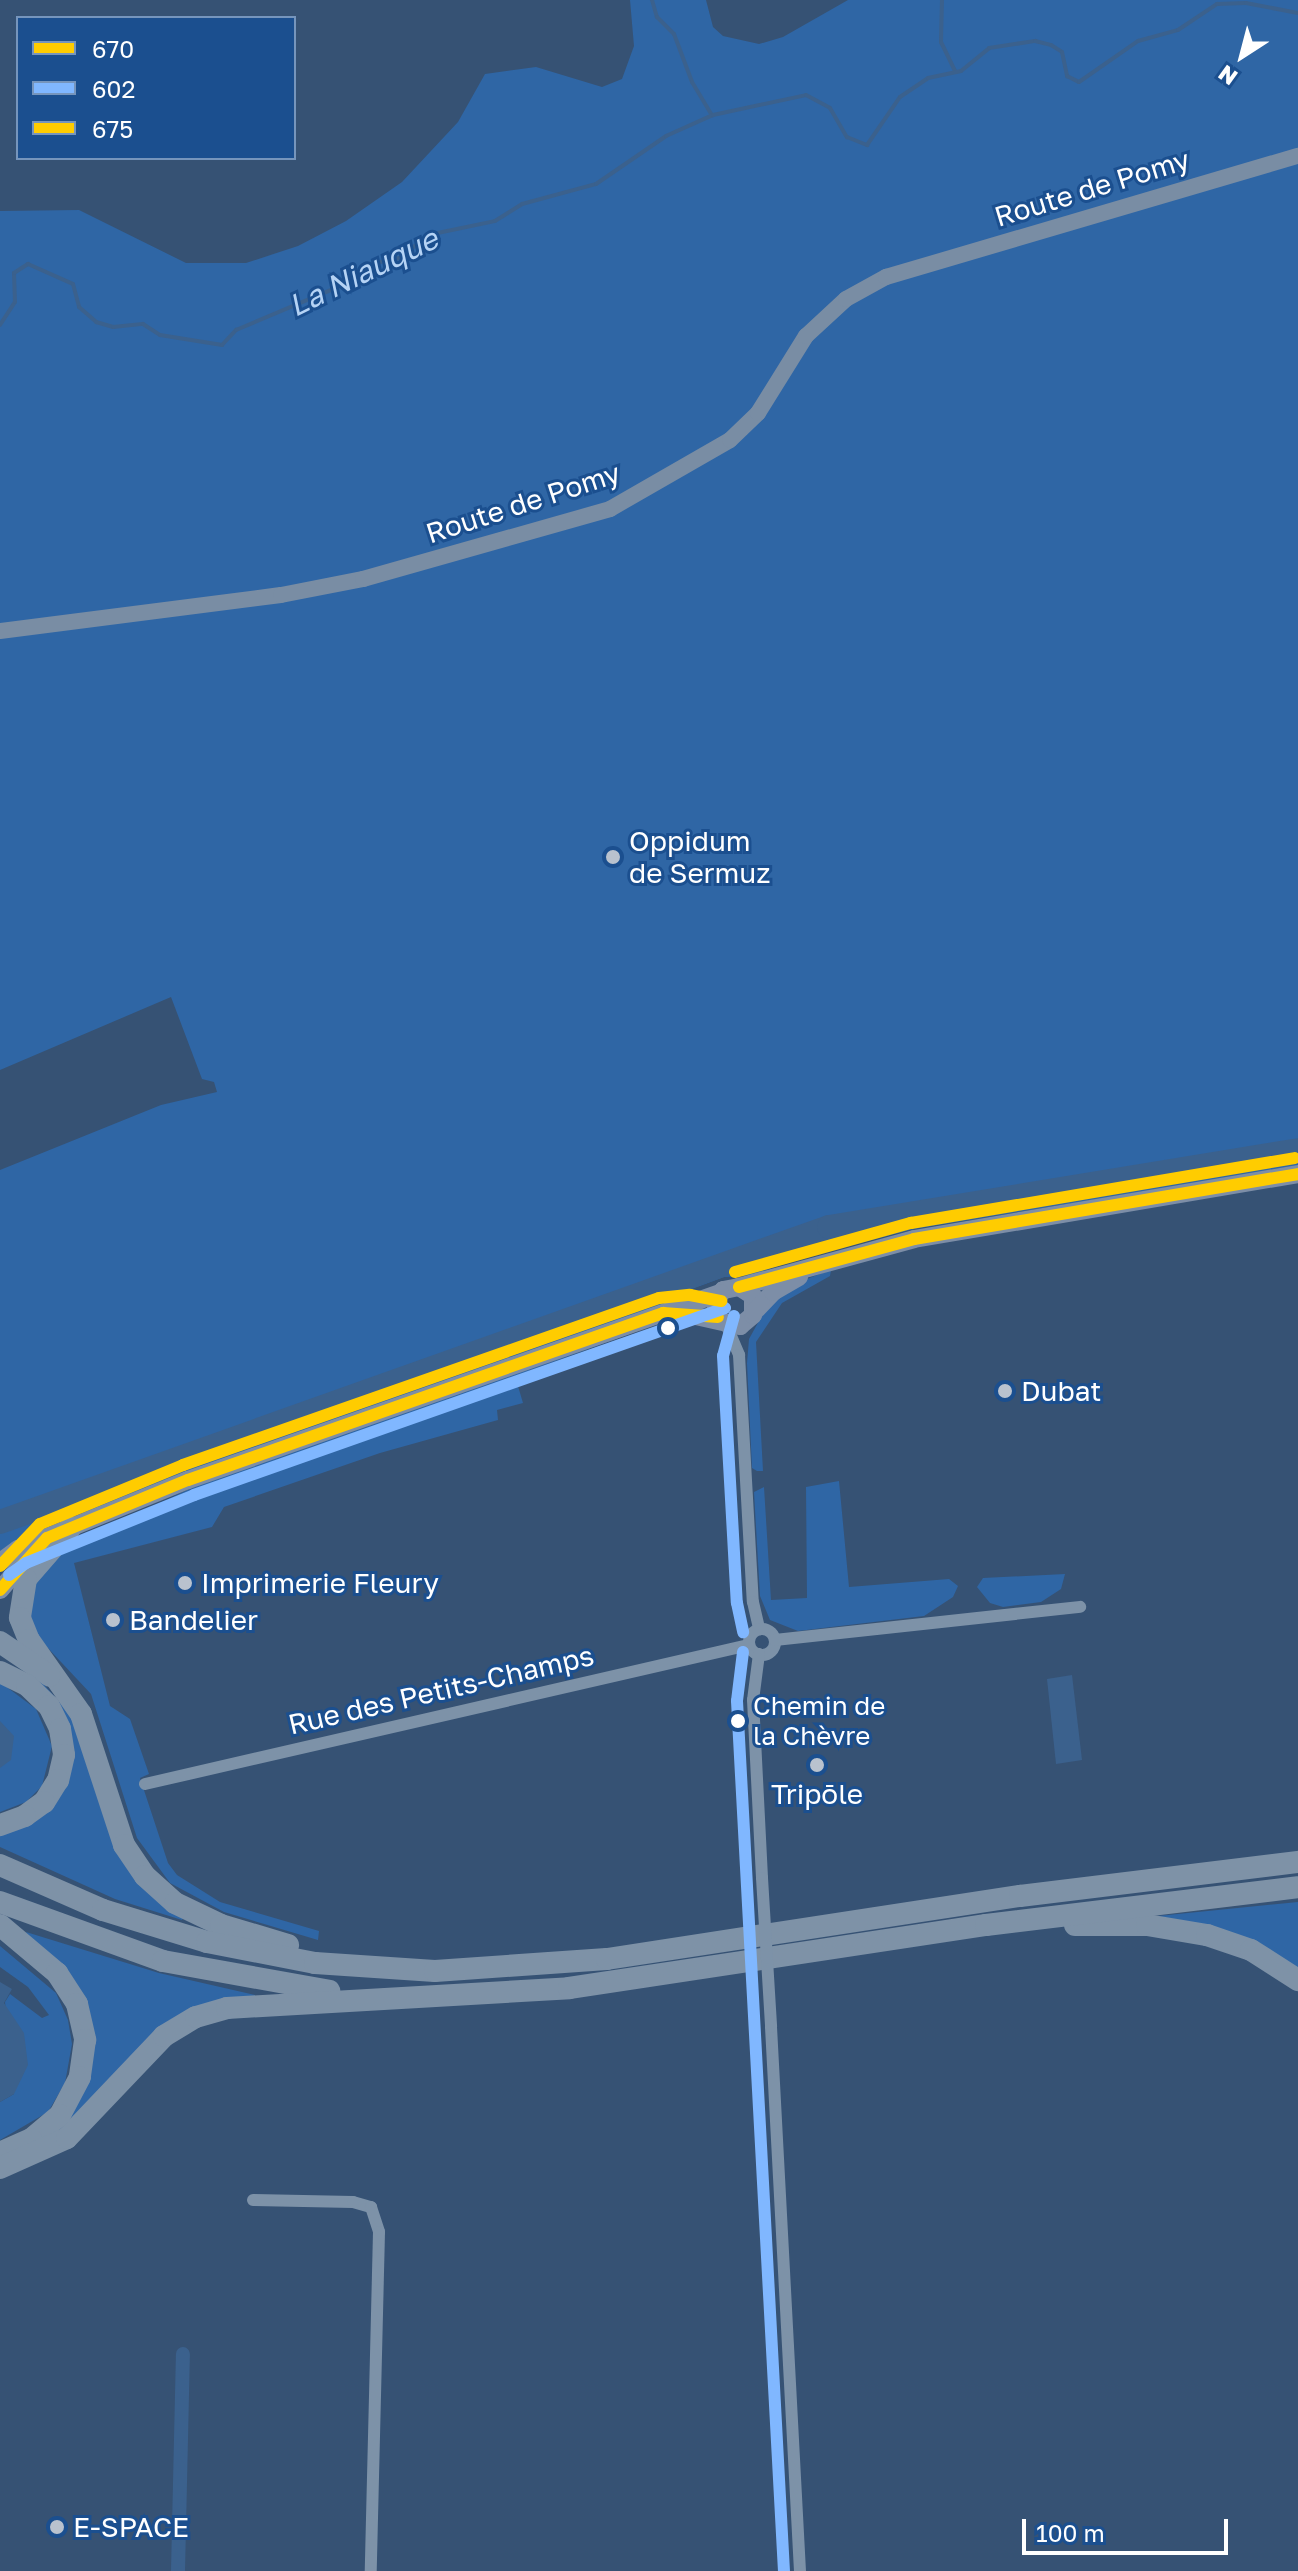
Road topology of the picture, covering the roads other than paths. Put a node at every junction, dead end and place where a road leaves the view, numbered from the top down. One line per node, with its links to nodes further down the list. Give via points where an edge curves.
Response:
1 (1298, 156): 2 (street, Route de Pomy, via 886,277 824,317 806,336 758,413 730,440 610,509 349,582)
2 (0, 631)
3 (1298, 1174): 4 (main road, via 966,1229)
4 (821, 1264): 5 (main road); 8 (main road, via 773,1292)
5 (739, 1287): 6 (main road); 8 (main road, via 753,1296)
6 (720, 1293): 7 (main road); 9 (main road, via 715,1302)
7 (663, 1313): 9 (main road, via 688,1311); 11 (main road, via 217,1469)
8 (752, 1317): 9 (main road); 10 (street)
9 (722, 1321): 10 (street)
10 (739, 1355): 16 (street)
11 (71, 1527): 12 (main road); 22 (highway, via 26,1579 19,1611 29,1640)
12 (47, 1538): 13 (main road); 14 (main road)
13 (0, 1562)
14 (0, 1590)
15 (1080, 1607): 17 (street)
16 (759, 1629): 17 (street, via 769,1631); 19 (street)
17 (775, 1640): 20 (street, via 772,1650)
18 (0, 1642): 22 (highway)
19 (749, 1645): 20 (street); 23 (street, Rue des Petits-Champs)
20 (759, 1654): 38 (street, bridge, via 753,1700)
21 (0, 1672): 24 (highway, via 27,1685 49,1706 64,1755 58,1780 44,1802)
22 (71, 1696): 31 (highway, via 124,1845 169,1899 262,1939)
23 (145, 1784)
24 (0, 1825)
25 (1298, 1862): 31 (highway, via 1020,1896 607,1959)
26 (0, 1865): 31 (highway, via 103,1910 207,1942 315,1963)
27 (1298, 1887): 30 (highway)
28 (0, 1902): 33 (highway, via 134,1952 237,1978 349,1993)
29 (0, 1925): 34 (highway, via 57,1973 77,2004 85,2040 80,2077 60,2115 31,2139)
30 (986, 1925): 32 (highway, via 1137,1925 1193,1931 1251,1950); 33 (highway, via 607,1984)
31 (435, 1971)
32 (1298, 1980)
33 (468, 1996): 35 (highway, via 239,2006 196,2017 155,2043 76,2132 46,2151)
34 (0, 2153)
35 (0, 2168)
36 (253, 2200): 37 (street, via 353,2202 371,2207 379,2232)
37 (371, 2571)
38 (800, 2571)

